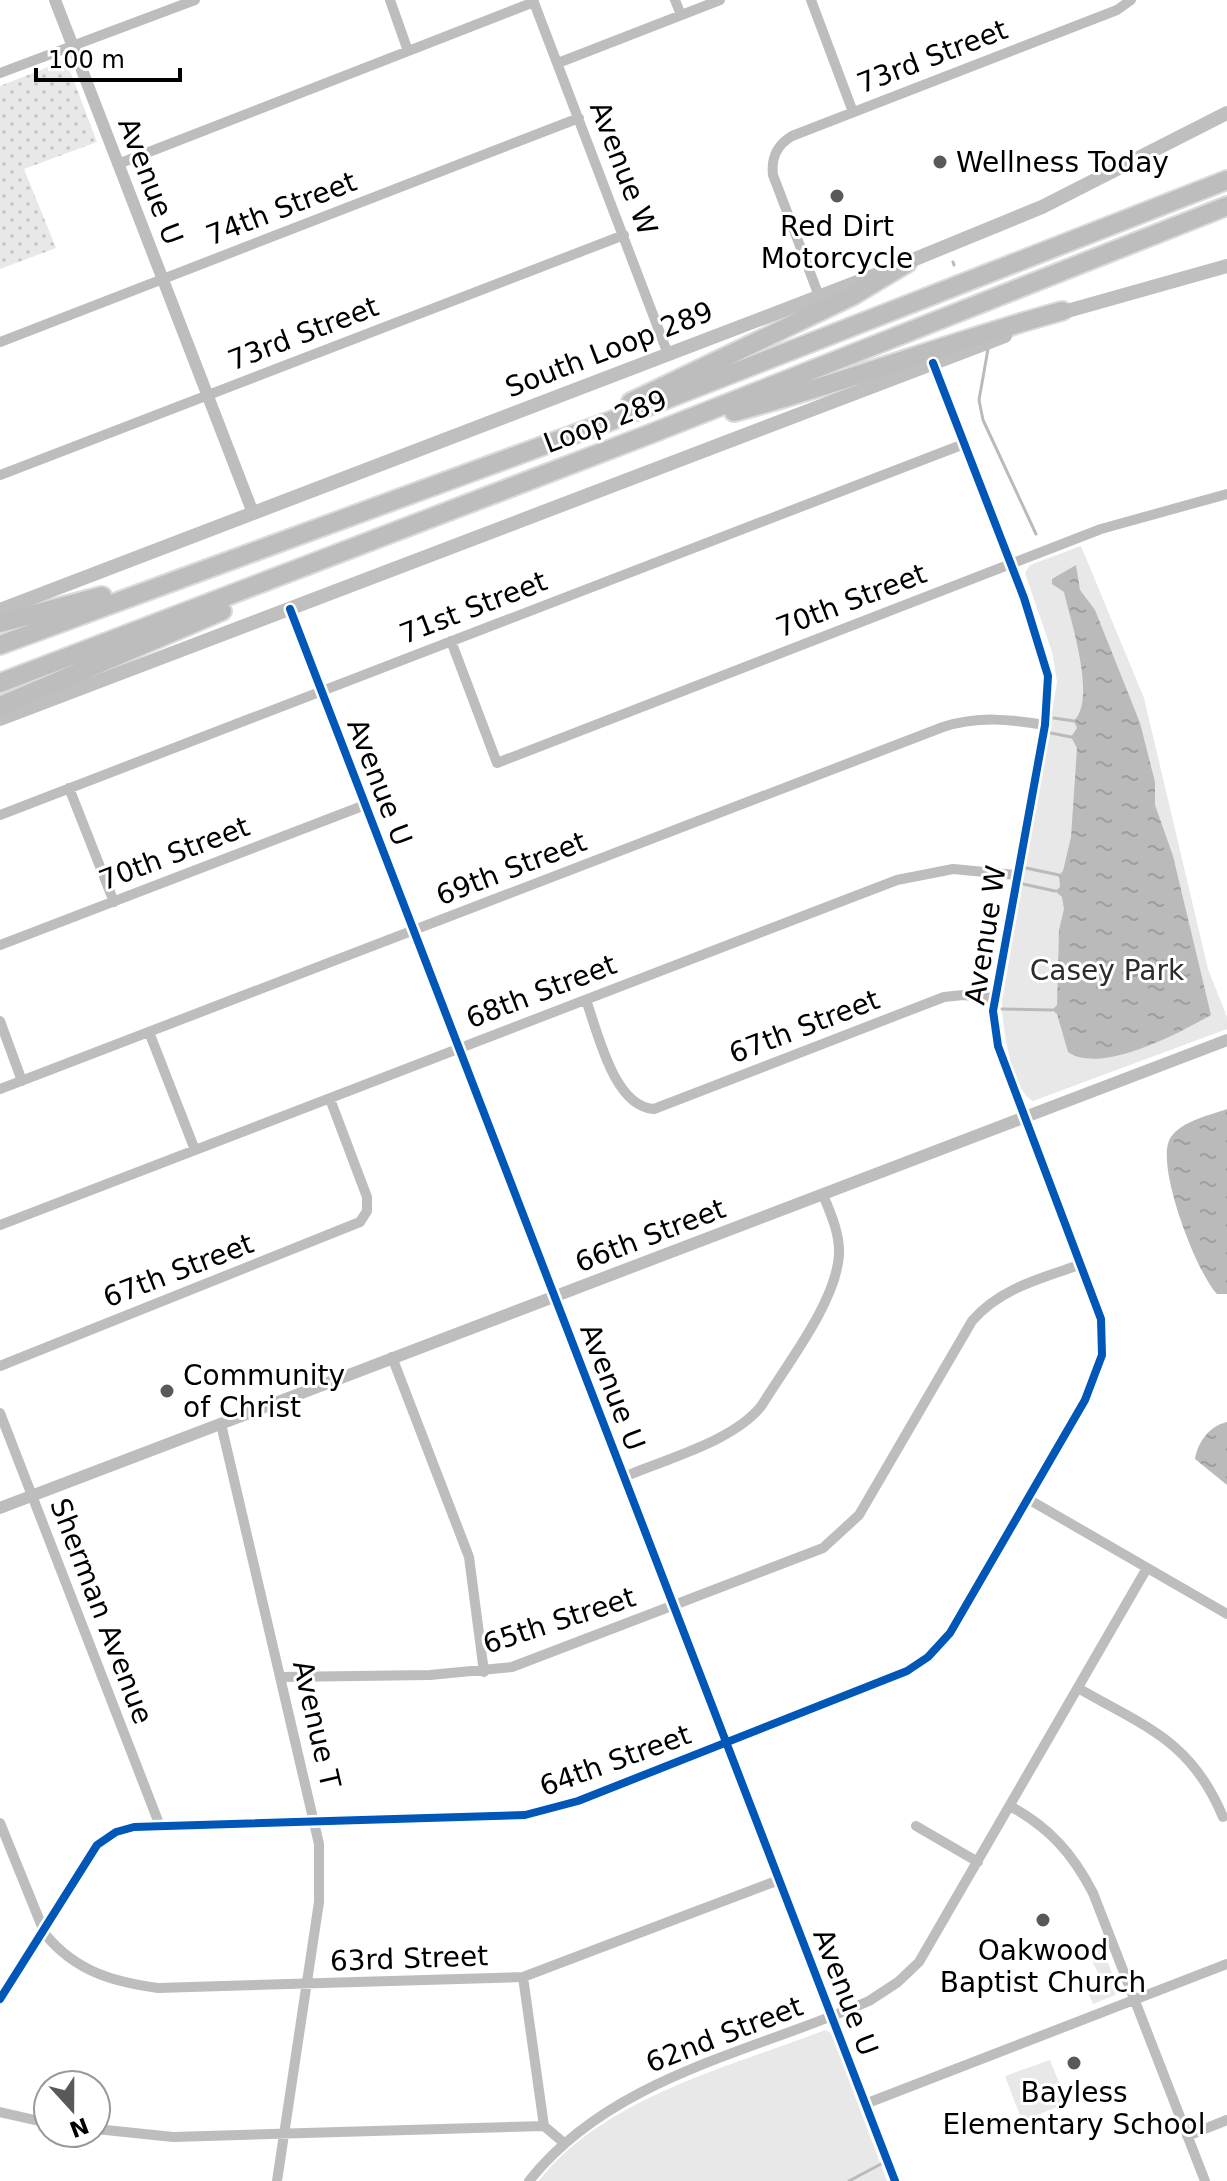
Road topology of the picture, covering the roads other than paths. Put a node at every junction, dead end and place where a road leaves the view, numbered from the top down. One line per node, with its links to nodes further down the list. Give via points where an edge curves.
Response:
1 (55, 0): 10 (street, Avenue U)
2 (195, 0): 10 (street)
3 (390, 0): 11 (street)
4 (675, 0): 9 (street)
5 (720, 0): 9 (street)
6 (811, 0): 15 (street)
7 (1131, 0): 15 (street, 73rd Street, via 1117,10)
8 (533, 1): 11 (street); 12 (street, Avenue W)
9 (681, 15): 12 (street)
10 (73, 46): 13 (street); 17 (street, Avenue U)
11 (408, 51): 17 (street)
12 (558, 63): 16 (street, Avenue W)
13 (0, 73)
14 (1227, 110): 21 (main road, South Loop 289, via 1042,207)
15 (853, 112): 24 (street, 73rd Street, via 792,136 778,148 772,169)
16 (579, 118): 20 (street, Avenue W); 23 (street, 74th Street)
17 (118, 164): 23 (street, Avenue U)
18 (1227, 180): 30 (highway, Loop 289)
19 (1227, 206): 31 (highway, Loop 289)
20 (624, 235): 27 (street, Avenue W); 29 (street, 73rd Street)
21 (907, 263): 24 (main road, South Loop 289); 30 (highway, via 852,296 633,400)
22 (1227, 266): 25 (main road)
23 (163, 280): 26 (street, 74th Street); 29 (street, Avenue U)
24 (819, 296): 27 (main road, South Loop 289)
25 (1062, 311): 28 (main road); 31 (highway, via 841,383)
26 (0, 342)
27 (668, 354): 35 (main road, South Loop 289)
28 (933, 363): 32 (street, Avenue W); 39 (main road)
29 (207, 395): 33 (street, 73rd Street); 35 (street, Avenue U)
30 (613, 420): 38 (highway, Loop 289)
31 (650, 434): 36 (highway, Loop 289)
32 (964, 444): 37 (street, Avenue W); 42 (street, 71st Street)
33 (0, 475)
34 (1227, 494): 37 (street, 70th Street, via 1101,529)
35 (253, 513): 40 (main road, South Loop 289)
36 (412, 525): 44 (highway, Loop 289); 46 (highway)
37 (1011, 564): 42 (street, 70th Street, via 497,763); 48 (street, Avenue W, via 1048,676)
38 (190, 573): 41 (highway); 43 (highway, Loop 289)
39 (290, 609): 45 (street, Avenue U); 47 (main road)
40 (0, 610)
41 (0, 623)
42 (451, 641): 45 (street, 71st Street)
43 (0, 645)
44 (0, 683)
45 (321, 691): 49 (street, 71st Street); 50 (street, Avenue U)
46 (0, 706)
47 (0, 719)
48 (1045, 725): 52 (street, Avenue W); 54 (street, 69th Street, via 1001,719 943,727)
49 (69, 788): 51 (street, 71st Street); 53 (street)
50 (365, 805): 53 (street, 70th Street); 54 (street, Avenue U)
51 (0, 815)
52 (1016, 875): 56 (street, Avenue W); 57 (street, 68th Street, via 966,868 914,874)
53 (114, 902): 55 (street, 70th Street)
54 (414, 931): 59 (street, 69th Street); 61 (street, Avenue U)
55 (0, 945)
56 (994, 998): 57 (street, 67th Street, via 944,997 664,1106 645,1108 634,1104 619,1084); 65 (street, Avenue W, via 998,1046)
57 (586, 1000): 61 (street, 68th Street)
58 (0, 1021): 62 (street)
59 (149, 1032): 62 (street, 69th Street); 66 (street)
60 (1227, 1040): 65 (street, 66th Street)
61 (459, 1049): 64 (street, 68th Street); 70 (street, Avenue U)
62 (22, 1081): 63 (street, 69th Street)
63 (0, 1089)
64 (330, 1099): 66 (street, 68th Street); 72 (street, 67th Street, via 365,1189 367,1211 360,1222)
65 (1024, 1118): 67 (street, 66th Street); 69 (street, Avenue W)
66 (195, 1150): 68 (street, 68th Street)
67 (823, 1195): 70 (street, 66th Street); 75 (street, via 837,1232 836,1275 762,1405 722,1436)
68 (0, 1225)
69 (1082, 1264): 77 (street, Avenue W, via 1101,1319 1102,1355 1085,1400); 80 (street, 65th Street, via 1016,1288 984,1307 859,1515 840,1535 823,1548)
70 (554, 1296): 71 (street, 66th Street); 75 (street, Avenue U)
71 (392, 1357): 74 (street, 66th Street); 82 (street, via 469,1557)
72 (0, 1366)
73 (0, 1413): 76 (street, Sherman Avenue)
74 (221, 1424): 76 (street, 66th Street); 83 (street, Avenue T)
75 (624, 1477): 80 (street, Avenue U)
76 (31, 1496): 78 (street, 66th Street); 90 (street, Sherman Avenue)
77 (1028, 1499): 79 (street); 85 (street, 64th Street, via 950,1633 928,1657 907,1671)
78 (0, 1508)
79 (1147, 1568): 81 (street); 84 (street, 62nd Street)
80 (674, 1606): 82 (street, 65th Street, via 512,1667); 85 (street, Avenue U)
81 (1227, 1614)
82 (484, 1672): 83 (street, 65th Street)
83 (282, 1677): 88 (street, Avenue T)
84 (1078, 1688): 86 (street, 62nd Street); 87 (street, via 1181,1749 1203,1774)
85 (726, 1743): 88 (street, 64th Street, via 578,1801 525,1815); 93 (street, Avenue U)
86 (1010, 1806): 92 (street, 62nd Street); 99 (street, via 1037,1821 1078,1864)
87 (1223, 1817)
88 (314, 1822): 90 (street, 64th Street); 97 (street, Avenue T, via 321,1881)
89 (0, 1823): 94 (street, 63rd Street)
90 (160, 1826): 94 (street, 64th Street, via 134,1827 103,1839)
91 (916, 1826): 92 (street)
92 (978, 1862): 100 (street, 62nd Street, via 919,1962 898,1982)
93 (779, 1880): 96 (street, 63rd Street); 100 (street, Avenue U)
94 (43, 1928): 97 (street, 63rd Street, via 66,1956 117,1982 158,1988); 98 (street, 64th Street)
95 (1227, 1964): 99 (street)
96 (523, 1977): 97 (street, 63rd Street); 105 (street)
97 (308, 1985): 107 (street, Avenue T)
98 (0, 1999)
99 (1135, 1999): 101 (street); 108 (street)
100 (832, 2017): 101 (street, Avenue U); 109 (street, 62nd Street, via 635,2095)
101 (865, 2104): 112 (street, Avenue U)
102 (0, 2112): 103 (street)
103 (32, 2119)
104 (1227, 2120): 108 (street)
105 (544, 2126): 107 (street); 109 (street)
106 (112, 2131): 107 (street, via 173,2137)
107 (284, 2133): 110 (street, Avenue T)
108 (1187, 2136): 113 (street)
109 (564, 2143): 111 (street, 62nd Street)
110 (277, 2181)
111 (529, 2181)
112 (895, 2181)
113 (1205, 2181)

